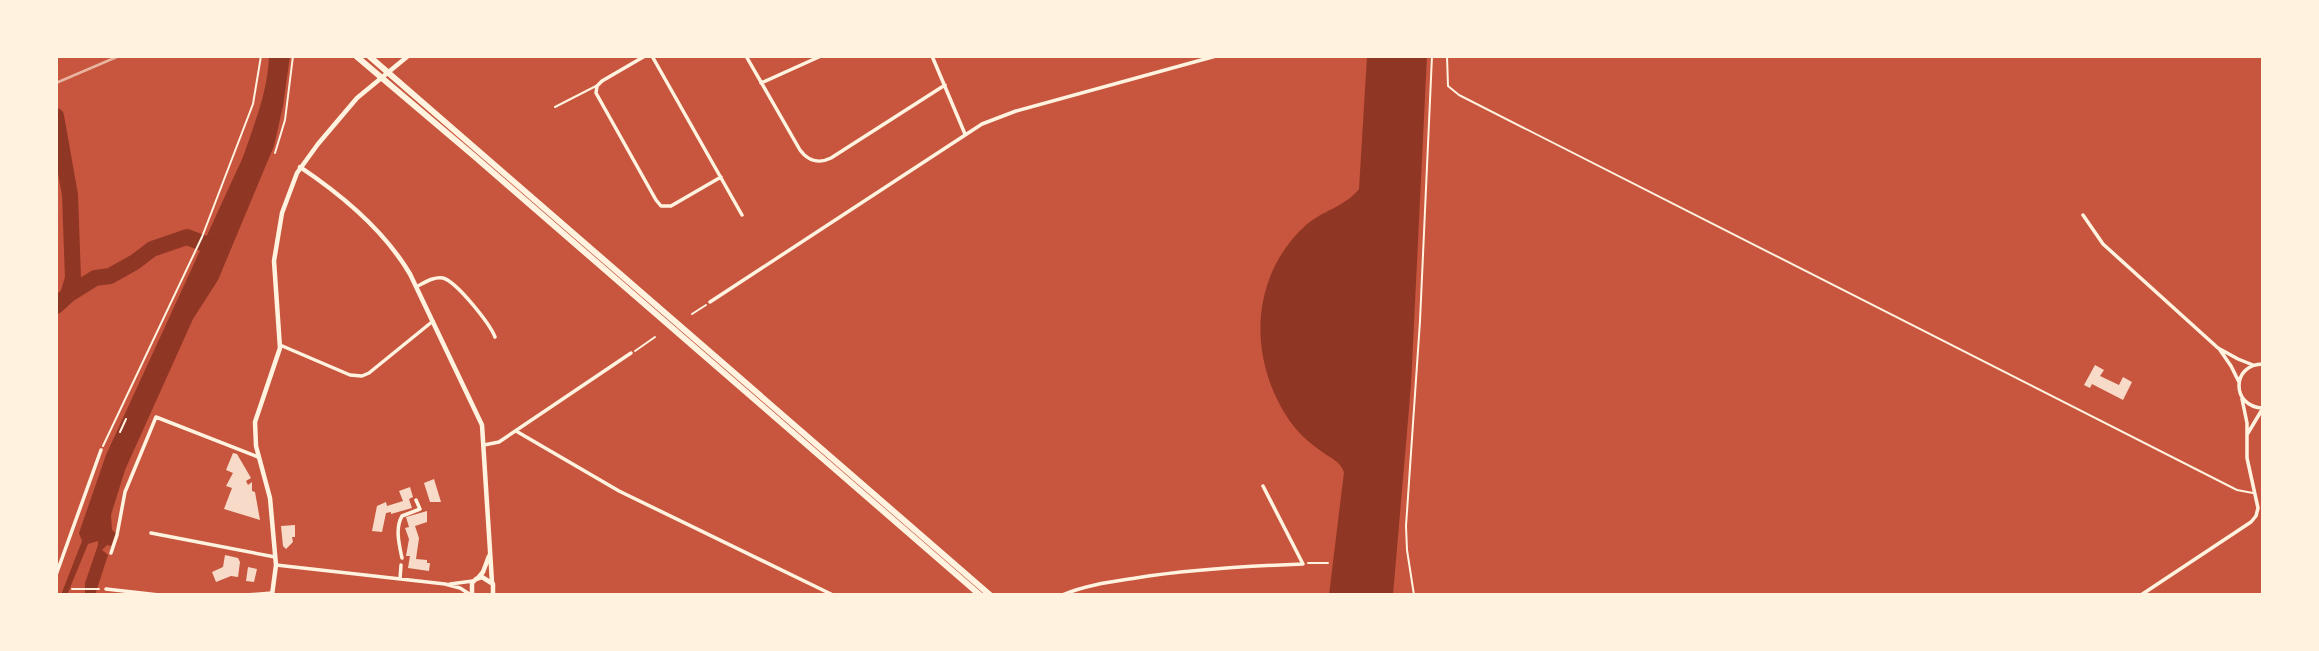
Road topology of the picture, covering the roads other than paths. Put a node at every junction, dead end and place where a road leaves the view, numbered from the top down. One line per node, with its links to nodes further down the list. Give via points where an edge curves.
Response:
1 (356, 56): 59 (highway)
2 (369, 56): 60 (highway)
3 (408, 56): 16 (street, via 352,103)
4 (645, 56): 13 (street)
5 (652, 56): 17 (street)
6 (746, 56): 11 (street)
7 (821, 56): 11 (street)
8 (932, 56): 12 (street)
9 (1216, 56): 15 (street, via 1006,114)
10 (1447, 56): 38 (lane, via 1447,82 1454,92 2237,490)
11 (761, 83): 12 (street, via 803,154 818,161 831,158)
12 (944, 85): 15 (street)
13 (597, 86): 14 (lane); 17 (street, via 597,96 656,201 664,207)
14 (555, 107)
15 (965, 134): 21 (street)
16 (300, 167): 20 (street, via 342,197 394,251); 24 (street, via 274,252)
17 (721, 177): 18 (street)
18 (742, 215)
19 (2083, 215): 25 (street, via 2103,244)
20 (416, 287): 22 (street); 23 (street, via 434,279 447,280 488,322)
21 (710, 302)
22 (433, 321): 24 (street, via 362,376); 34 (street, via 481,421)
23 (495, 337)
24 (280, 345): 36 (street, via 256,417)
25 (2218, 348): 28 (street); 29 (street)
26 (631, 353): 32 (street)
27 (2263, 364): 28 (street)
28 (2253, 365): 29 (street)
29 (2239, 382): 30 (street)
30 (2242, 398): 31 (street); 33 (street)
31 (2263, 408): 33 (street)
32 (516, 430): 34 (street, via 499,442); 58 (street, via 619,491)
33 (2247, 435): 38 (street)
34 (484, 445): 41 (street)
35 (101, 450): 47 (street)
36 (259, 457): 42 (street, via 156,417 125,492); 43 (street, via 270,494)
37 (1263, 486): 61 (street, via 1303,564 1173,572 1096,584)
38 (2254, 493): 62 (street, via 2258,509 2254,519)
39 (416, 500): 44 (street, via 420,509 399,520)
40 (152, 533): 43 (street)
41 (489, 544): 49 (street, via 486,564); 50 (street)
42 (111, 552)
43 (275, 557): 45 (street)
44 (402, 558)
45 (276, 565): 48 (street); 53 (street)
46 (401, 565): 48 (street)
47 (56, 575)
48 (400, 579): 51 (street)
49 (476, 579): 50 (street); 51 (street); 56 (street)
50 (492, 582): 57 (street)
51 (445, 584): 56 (street)
52 (106, 589): 54 (street)
53 (272, 594): 55 (street)
54 (159, 595)
55 (246, 595)
56 (471, 595)
57 (493, 595)
58 (832, 595)
59 (980, 595)
60 (990, 595)
61 (1062, 595)
62 (2141, 595)

